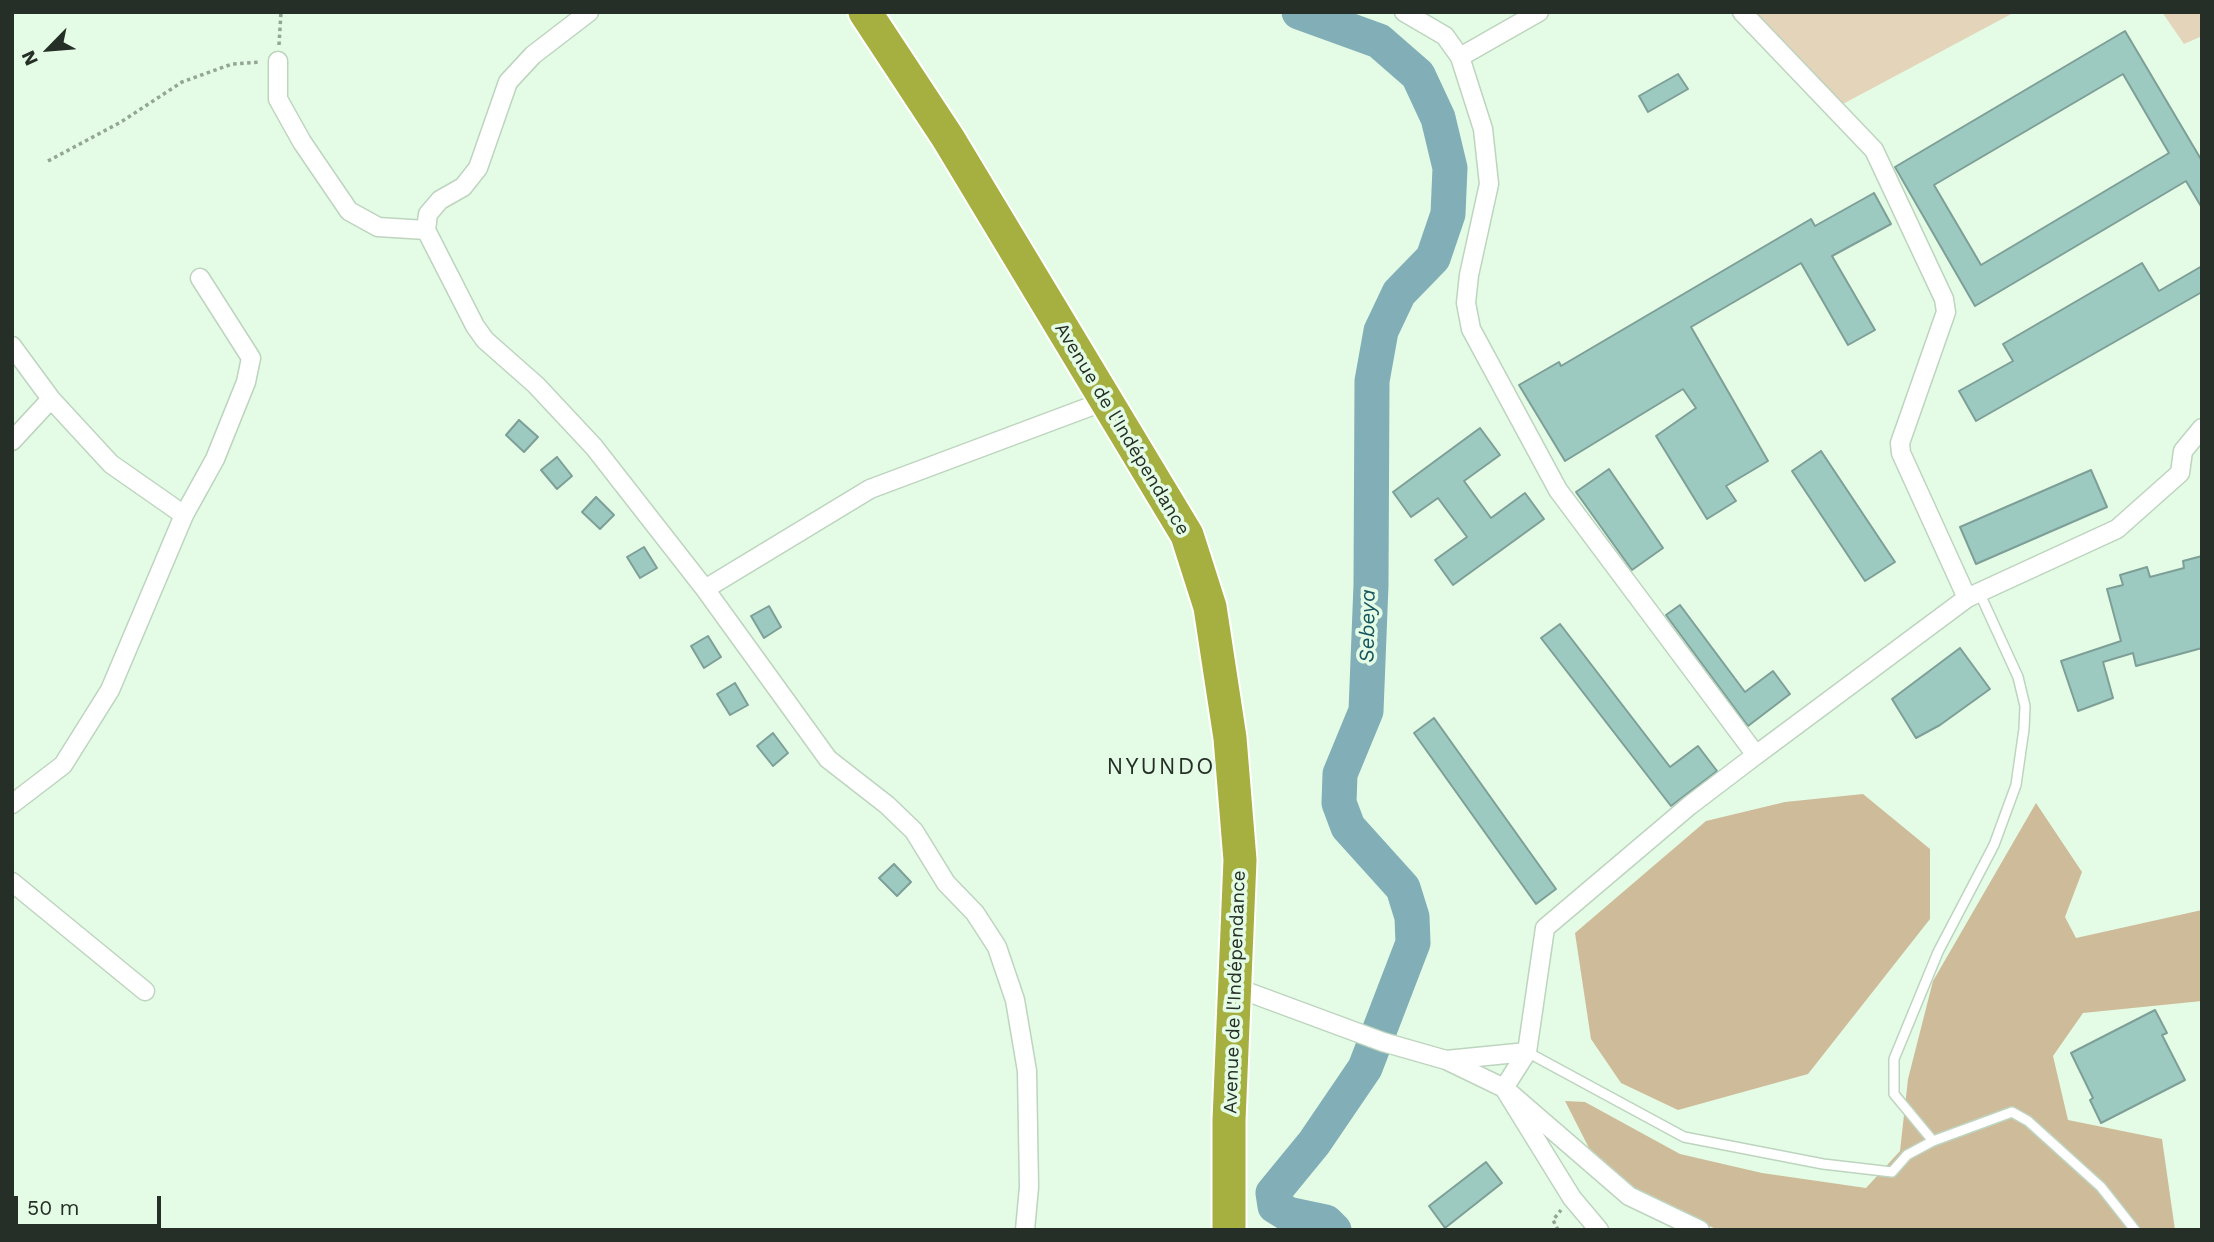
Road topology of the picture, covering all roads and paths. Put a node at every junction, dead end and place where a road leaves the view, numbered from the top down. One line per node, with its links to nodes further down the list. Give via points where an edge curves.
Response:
1 (281, 12): 8 (path)
2 (589, 12): 10 (street, via 533,55 508,82 478,168 463,187 440,200 428,214)
3 (865, 12): 14 (highway, Avenue de l'Indépendance, via 948,138)
4 (1404, 12): 7 (street, via 1445,36)
5 (1539, 12): 7 (street)
6 (1742, 12): 19 (street, via 1874,150 1944,299 1944,321 1900,443)
7 (1460, 57): 20 (street, via 1483,129 1489,184 1469,275 1466,303 1471,328 1558,490)
8 (278, 61): 9 (path, via 232,64 182,82); 10 (street, via 278,99 349,211 379,227)
9 (48, 161)
10 (426, 230): 18 (street, via 485,340 536,385 594,447)
11 (200, 278): 17 (street, via 251,358 215,459)
12 (12, 346): 13 (street)
13 (51, 400): 16 (street); 17 (street, via 111,464)
14 (1105, 401): 18 (street, via 870,489); 23 (highway, Avenue de l'Indépendance, via 1187,535 1210,607 1230,738 1240,860)
15 (2202, 428): 19 (street, via 2183,451 2180,473 2117,529)
16 (12, 441)
17 (184, 515): 21 (street, via 110,690 63,765)
18 (705, 589): 29 (street, via 828,759 914,831 946,883 975,913 997,947 1015,1000 1027,1071)
19 (1973, 595): 20 (street); 28 (lane, via 2018,677 2025,706 2024,729 2016,785 1994,845 1937,952 1894,1059 1894,1094)
20 (1756, 755): 25 (street, via 1545,928)
21 (12, 804)
22 (12, 882): 24 (street)
23 (1237, 988): 26 (street, via 1359,1034); 30 (highway, Avenue de l'Indépendance, via 1229,1120)
24 (145, 990)
25 (1527, 1052): 26 (street); 27 (street); 28 (lane, via 1684,1137 1810,1162 1892,1172 1907,1155)
26 (1446, 1060): 27 (street)
27 (1504, 1088): 31 (street, via 1572,1198); 32 (street, via 1629,1196)
28 (1933, 1141): 33 (lane, via 2012,1112 2101,1187)
29 (1025, 1230)
30 (1229, 1230)
31 (1599, 1230)
32 (1700, 1230)
33 (2134, 1230)

